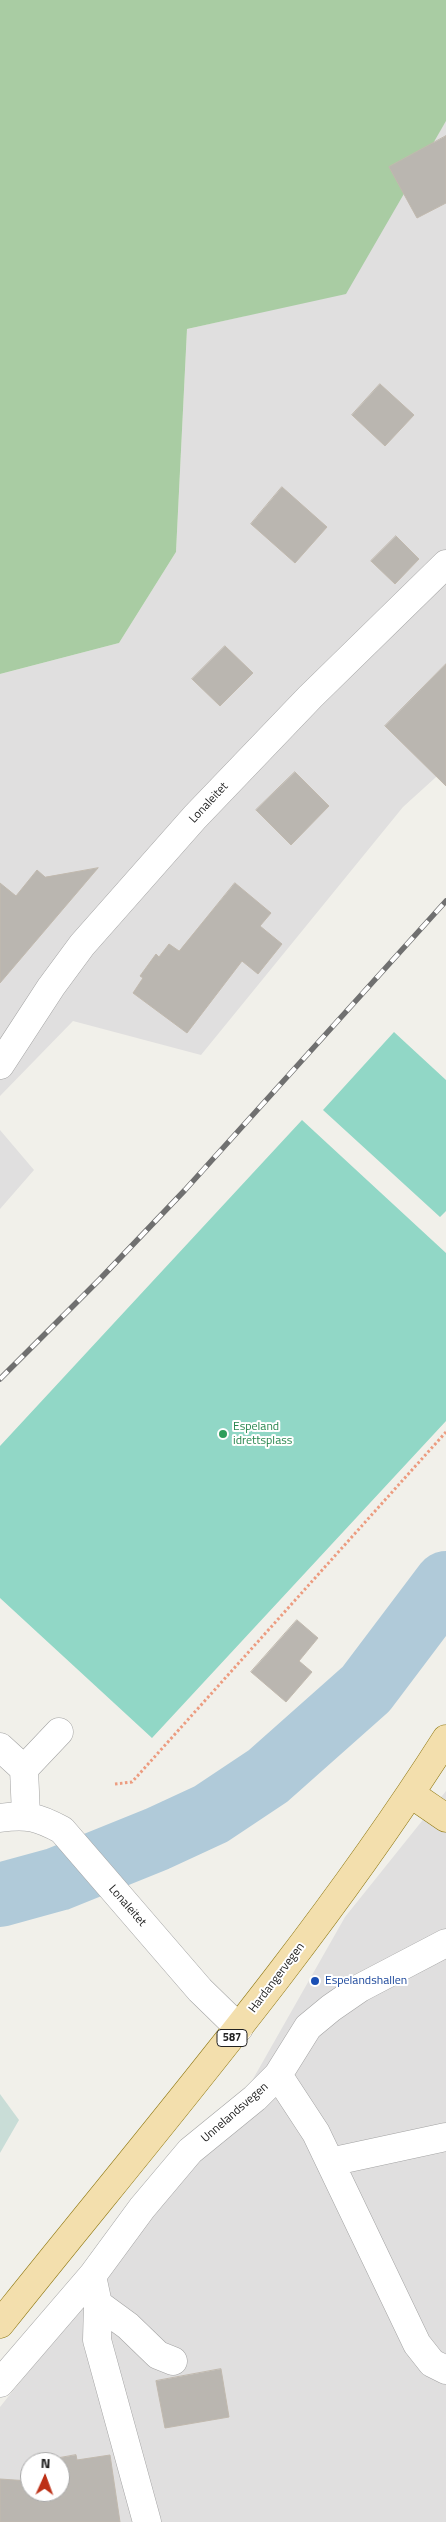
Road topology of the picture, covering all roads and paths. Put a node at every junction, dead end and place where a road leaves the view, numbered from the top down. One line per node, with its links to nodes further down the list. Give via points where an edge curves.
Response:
1 (446, 564): 2 (street, Lonaleitet, via 310,697 195,817 82,945 50,987)
2 (0, 1065)
3 (446, 1432): 8 (path, via 132,1782)
4 (59, 1732): 7 (street)
5 (446, 1739): 9 (main road, Hardangervegen / 587)
6 (0, 1747): 7 (street)
7 (24, 1769): 10 (street)
8 (116, 1784)
9 (411, 1794): 11 (main road); 13 (main road, Hardangervegen / 587)
10 (13, 1817): 13 (street, Lonaleitet, via 46,1821 62,1830 200,1990)
11 (446, 1818)
12 (446, 1943): 14 (street, Unnelandsvegen, via 360,1988 331,2008 308,2027)
13 (239, 2028): 19 (main road, Hardangervegen / 587)
14 (278, 2075): 16 (street, via 316,2133); 17 (street, Unnelandsvegen, via 190,2151 142,2208)
15 (446, 2136): 16 (street)
16 (330, 2162): 21 (street, via 417,2344 432,2363)
17 (92, 2276): 18 (street); 22 (street, Unnelandsvegen)
18 (98, 2304): 20 (street, via 128,2326 158,2355); 23 (street, via 97,2340)
19 (0, 2324)
20 (173, 2361)
21 (446, 2370)
22 (0, 2383)
23 (147, 2522)

